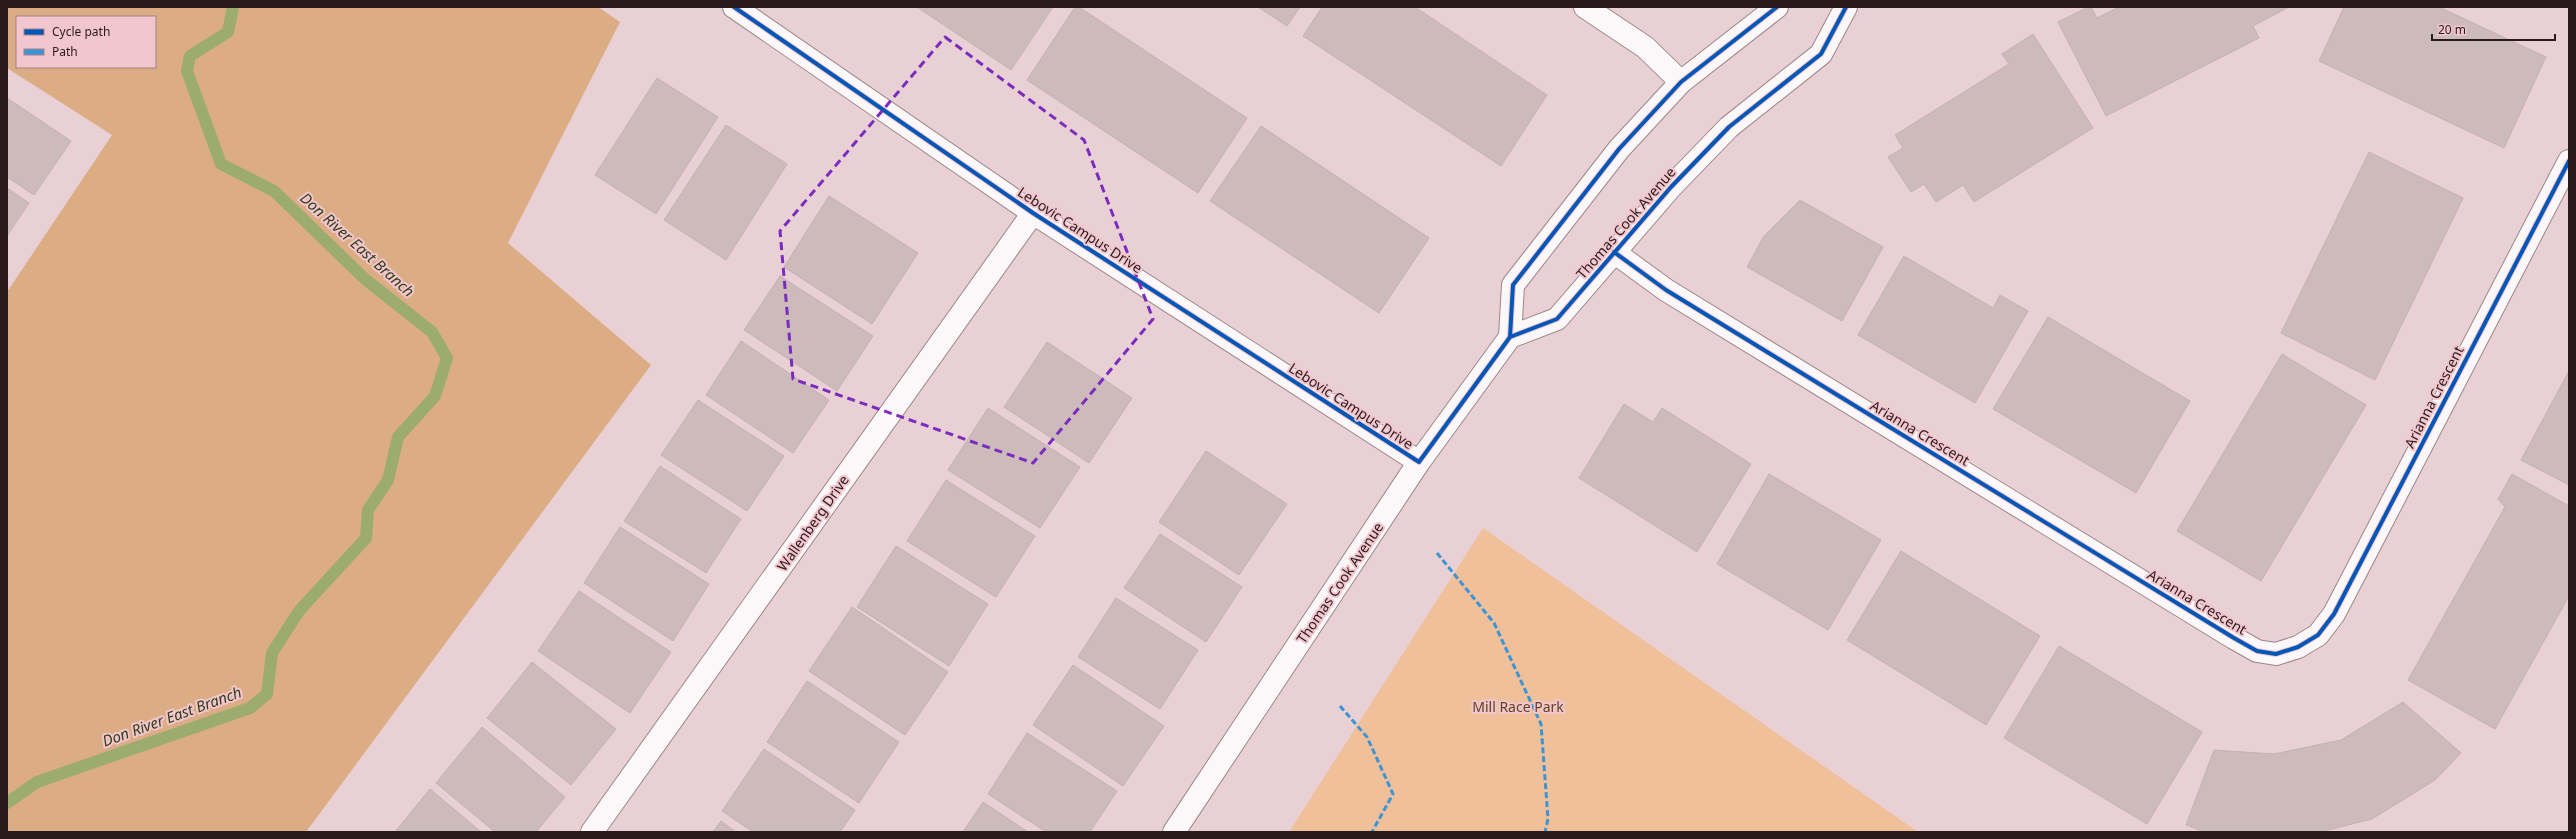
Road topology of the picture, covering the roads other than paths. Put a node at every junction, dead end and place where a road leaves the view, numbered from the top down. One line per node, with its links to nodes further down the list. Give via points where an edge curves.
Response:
1 (734, 7): 7 (street, Lebovic Campus Drive)
2 (1585, 7): 5 (street, via 1645,47)
3 (1777, 7): 5 (street)
4 (1846, 7): 8 (street, Thomas Cook Avenue, via 1821,54 1729,127 1671,187)
5 (1681, 82): 9 (street, via 1619,149 1513,285)
6 (2569, 161): 8 (street, Arianna Crescent, via 2334,614 2318,635 2298,647 2276,654 2257,651 2227,633 1666,290)
7 (1033, 213): 10 (street, Lebovic Campus Drive); 11 (street, Wallenberg Drive)
8 (1614, 252): 9 (street, Thomas Cook Avenue, via 1557,319)
9 (1510, 337): 10 (street, Thomas Cook Avenue)
10 (1419, 462): 12 (street, Thomas Cook Avenue)
11 (592, 832)
12 (1174, 832)

